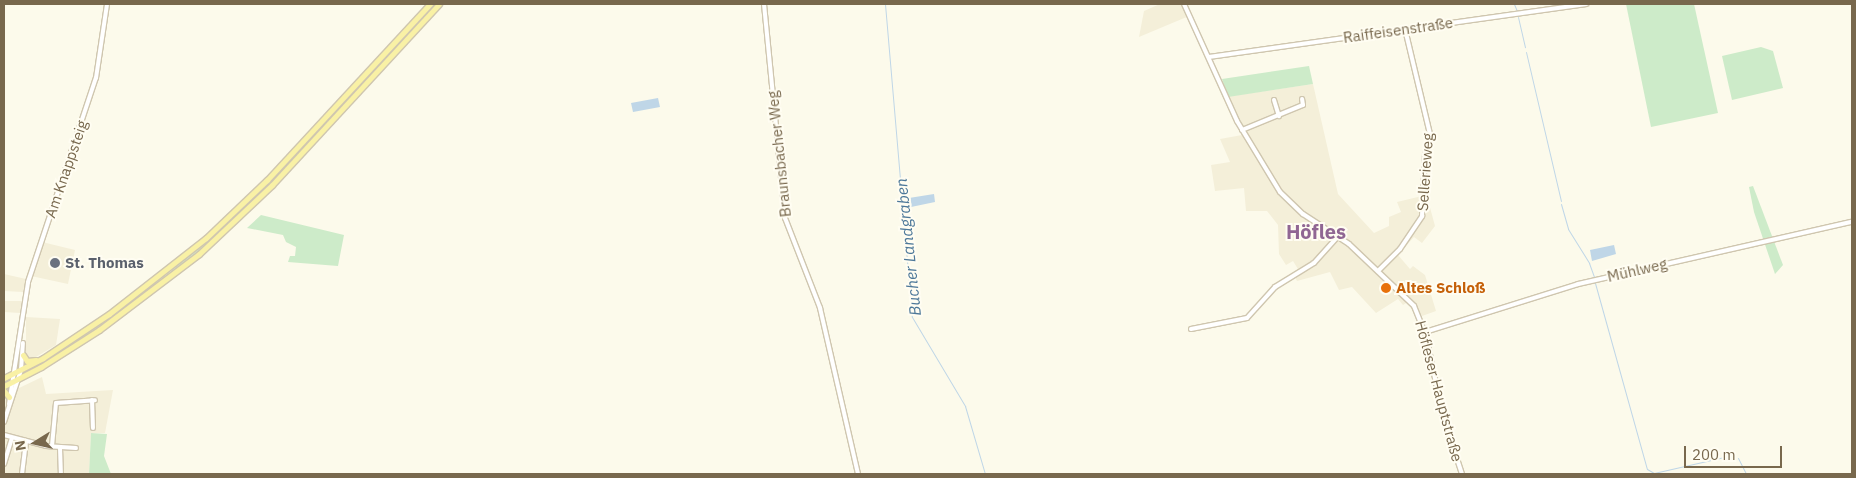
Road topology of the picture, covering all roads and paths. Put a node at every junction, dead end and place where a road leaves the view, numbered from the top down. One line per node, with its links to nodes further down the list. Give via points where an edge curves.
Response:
1 (107, 4): 18 (street, Am Knappsteig, via 96,78 31,269)
2 (430, 4): 20 (main road, via 257,190 164,273)
3 (439, 4): 23 (main road, via 272,185 199,254 74,346)
4 (764, 4): 40 (street, Braunsbacher Weg, via 784,209 790,236 819,302)
5 (1184, 4): 8 (street, Höfleser Hauptstraße)
6 (1586, 4): 7 (street, Raiffeisenstraße)
7 (1405, 29): 8 (street, Raiffeisenstraße); 15 (street, Sellerieweg, via 1430,134 1425,155 1422,216 1400,249)
8 (1209, 57): 12 (street, Höfleser Hauptstraße)
9 (1302, 99): 11 (street, via 1303,106)
10 (1274, 100): 11 (street)
11 (1279, 116): 12 (street)
12 (1242, 130): 14 (street, Höfleser Hauptstraße, via 1285,197 1309,219)
13 (1852, 222): 17 (street, Mühlweg, via 1578,284)
14 (1338, 236): 15 (street, Höfleser Hauptstraße); 16 (street, via 1314,263 1275,287 1247,318)
15 (1378, 270): 17 (street, Höfleser Hauptstraße, via 1412,304)
16 (1191, 329)
17 (1425, 332): 41 (street, Höfleser Hauptstraße, via 1444,421)
18 (22, 333): 19 (street, Am Knappsteig); 21 (street, Am Knappsteig)
19 (24, 355): 20 (main road, via 28,362); 21 (street, Am Knappsteig)
20 (43, 358): 21 (main road)
21 (18, 372): 22 (main road); 23 (street); 24 (street)
22 (4, 378)
23 (18, 379): 24 (main road); 28 (street)
24 (12, 382): 25 (main road); 27 (street)
25 (4, 386)
26 (4, 392): 27 (main road)
27 (9, 397): 28 (street)
28 (9, 404): 29 (street)
29 (4, 422)
30 (93, 428): 34 (street, via 94,400 56,403)
31 (4, 435): 32 (street)
32 (12, 438): 33 (street); 37 (street)
33 (26, 442): 34 (street); 38 (street)
34 (52, 446): 35 (street)
35 (60, 448): 36 (street); 39 (street)
36 (76, 448)
37 (4, 464)
38 (22, 474)
39 (61, 474)
40 (858, 474)
41 (1462, 474)

